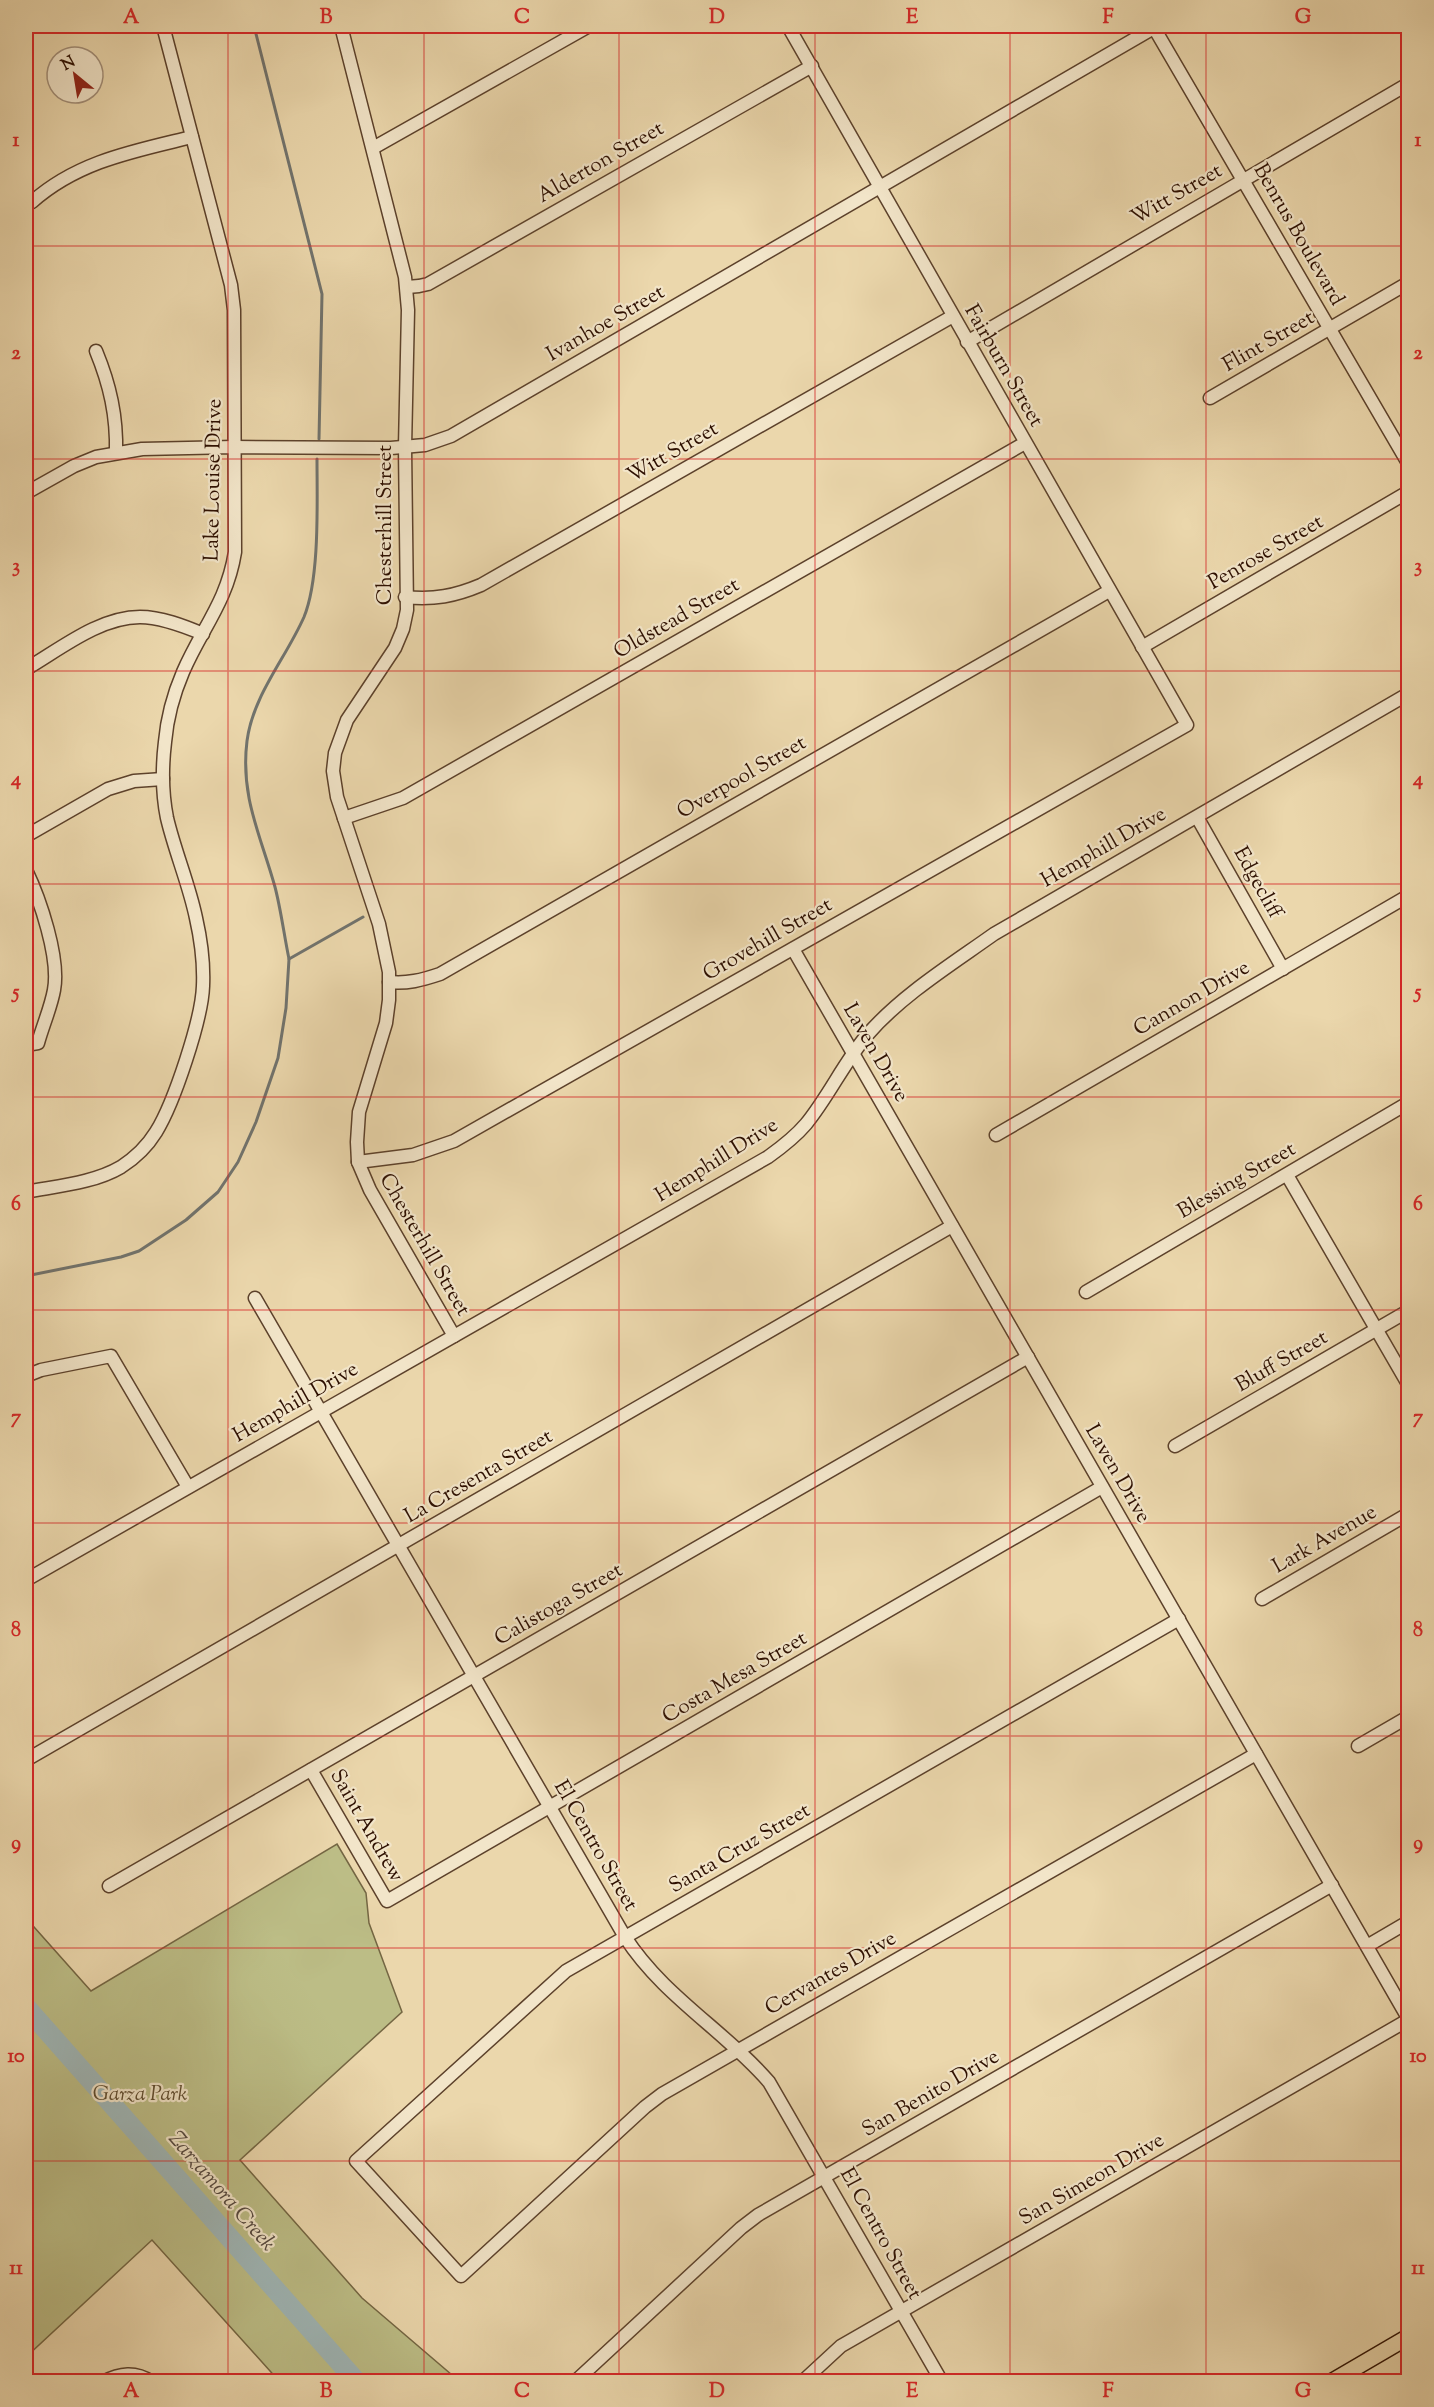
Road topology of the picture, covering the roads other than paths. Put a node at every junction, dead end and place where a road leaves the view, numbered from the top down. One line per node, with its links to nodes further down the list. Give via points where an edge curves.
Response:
1 (163, 26): 8 (street, Lake Louise Drive)
2 (341, 26): 9 (street, Chesterhill Street)
3 (589, 26): 9 (street)
4 (788, 26): 6 (street, Fairburn Street)
5 (1155, 26): 10 (street, Benrus Boulevard); 11 (street, Ivanhoe Street)
6 (812, 66): 11 (street, Fairburn Street); 14 (street, Alderton Street, via 428,284)
7 (1408, 84): 10 (street, Witt Street)
8 (192, 137): 12 (street, via 105,159 54,184); 21 (street, Lake Louise Drive, via 231,285 235,332)
9 (373, 148): 14 (street, Chesterhill Street)
10 (1243, 179): 16 (street, Benrus Boulevard); 17 (street, Witt Street)
11 (880, 188): 15 (street, Fairburn Street); 22 (street, Ivanhoe Street, via 451,436)
12 (32, 202)
13 (1408, 283): 16 (street, Flint Street)
14 (407, 286): 22 (street, Chesterhill Street)
15 (952, 316): 17 (street, Fairburn Street); 28 (street, Witt Street, via 481,585 447,598)
16 (1330, 329): 19 (street, Flint Street); 24 (street, Benrus Boulevard)
17 (967, 342): 20 (street, Fairburn Street)
18 (96, 351): 23 (street, via 112,393)
19 (1210, 398)
20 (1025, 443): 27 (street, Fairburn Street); 36 (street, Oldstead Street, via 403,798)
21 (234, 447): 22 (street, Ivanhoe Street); 23 (street, Ivanhoe Street); 29 (street, Lake Louise Drive, via 235,552 224,595)
22 (405, 447): 28 (street, Chesterhill Street)
23 (116, 453): 26 (street, Ivanhoe Street, via 74,466)
24 (1408, 463)
25 (1408, 492): 30 (street, Penrose Street)
26 (26, 493)
27 (1109, 591): 30 (street, Fairburn Street); 42 (street, Overpool Street, via 440,974 413,982)
28 (405, 597): 36 (street, Chesterhill Street, via 403,629 347,720 334,753 334,781)
29 (203, 634): 31 (street, via 149,618 127,618 95,629); 34 (street, Lake Louise Drive, via 183,672 170,714)
30 (1142, 647): 33 (street, Fairburn Street)
31 (26, 669)
32 (1408, 694): 35 (street, Hemphill Drive)
33 (1187, 725): 40 (street, Grovehill Street)
34 (163, 778): 37 (street, via 134,780 108,789); 49 (street, Lake Louise Drive, via 167,819 196,916 203,958 199,1012 172,1099 156,1132 136,1155 113,1170 83,1181)
35 (1197, 817): 41 (street, Edgecliff); 44 (street, Hemphill Drive, via 994,934 892,1011)
36 (344, 818): 42 (street, Chesterhill Street, via 386,949)
37 (26, 836)
38 (26, 870): 43 (street, via 56,969 54,990)
39 (1408, 896): 41 (street, Cannon Drive)
40 (793, 949): 44 (street, Laven Drive); 47 (street, Grovehill Street, via 454,1141 413,1155)
41 (1283, 969): 46 (street, Cannon Drive)
42 (389, 982): 47 (street, Chesterhill Street, via 386,1023 359,1112)
43 (32, 1044)
44 (852, 1054): 50 (street, Laven Drive); 55 (street, Hemphill Drive, via 807,1122 768,1157)
45 (1408, 1103): 48 (street, Blessing Street)
46 (996, 1135)
47 (358, 1162): 55 (street, Chesterhill Street, via 370,1190)
48 (1287, 1175): 51 (street, Blessing Street); 54 (street)
49 (26, 1192)
50 (952, 1226): 56 (street, Laven Drive); 64 (street, La Cresenta Street)
51 (1086, 1292)
52 (255, 1298): 59 (street, El Centro Street)
53 (1408, 1311): 54 (street, Bluff Street)
54 (1377, 1330): 58 (street); 60 (street, Bluff Street)
55 (454, 1336): 59 (street, Hemphill Drive)
56 (1028, 1357): 62 (street, Laven Drive); 68 (street, Calistoga Street)
57 (26, 1376): 61 (street, via 111,1356)
58 (1408, 1384)
59 (321, 1411): 61 (street, Hemphill Drive); 64 (street, El Centro Street)
60 (1175, 1446)
61 (188, 1487): 65 (street, Hemphill Drive)
62 (1102, 1487): 67 (street, Laven Drive); 74 (street, Costa Mesa Street)
63 (1408, 1514): 66 (street, Lark Avenue)
64 (399, 1545): 68 (street, El Centro Street); 72 (street, La Cresenta Street)
65 (26, 1580)
66 (1262, 1599)
67 (1179, 1619): 71 (street, Laven Drive); 79 (street, Santa Cruz Street)
68 (475, 1676): 73 (street, Calistoga Street); 74 (street, El Centro Street)
69 (1408, 1717): 70 (street)
70 (1358, 1746)
71 (1256, 1754): 75 (street, Laven Drive); 82 (street, Cervantes Drive)
72 (26, 1760)
73 (311, 1770): 76 (street, Calistoga Street); 77 (street, Saint Andrew)
74 (550, 1807): 77 (street, Costa Mesa Street); 79 (street, El Centro Street)
75 (1332, 1885): 80 (street, Laven Drive); 83 (street, San Benito Drive)
76 (109, 1886)
77 (387, 1900)
78 (1408, 1922): 80 (street)
79 (625, 1937): 82 (street, El Centro Street, via 662,1984); 84 (street, Santa Cruz Street, via 566,1971 356,2161)
80 (1367, 1946): 81 (street, Laven Drive)
81 (1408, 2019): 85 (street, San Simeon Drive)
82 (738, 2051): 83 (street, El Centro Street, via 769,2082); 84 (street, Cervantes Drive, via 645,2107)
83 (826, 2177): 85 (street, El Centro Street); 87 (street, San Benito Drive, via 741,2228)
84 (461, 2276)
85 (902, 2312): 90 (street, San Simeon Drive, via 841,2346); 91 (street, El Centro Street)
86 (1408, 2337): 92 (main road)
87 (582, 2380)
88 (103, 2382): 89 (street, via 118,2374 132,2374)
89 (152, 2382)
90 (802, 2382)
91 (942, 2382)
92 (1330, 2382)

